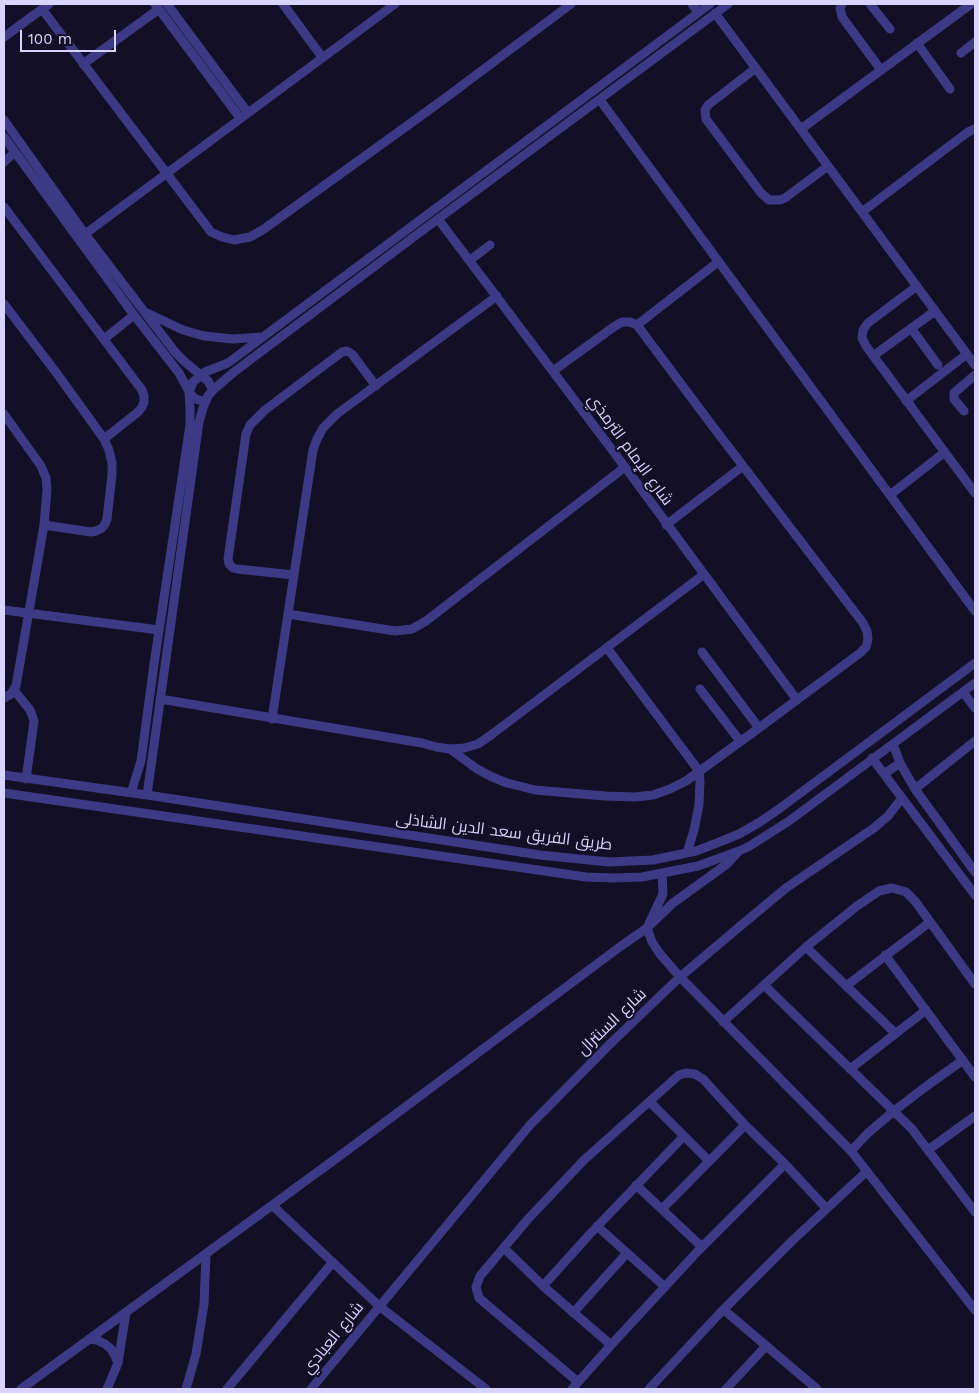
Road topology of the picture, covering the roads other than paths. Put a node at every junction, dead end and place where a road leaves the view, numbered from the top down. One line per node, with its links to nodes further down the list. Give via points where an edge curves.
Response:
1 (283, 4): 21 (street)
2 (394, 4): 21 (street)
3 (571, 4): 39 (street, via 250,237 234,240 211,232)
4 (692, 4): 12 (street)
5 (710, 4): 12 (street)
6 (728, 4): 13 (street)
7 (842, 4): 24 (street, via 842,17)
8 (870, 4): 14 (street)
9 (971, 4): 19 (street)
10 (163, 5): 22 (street); 30 (street)
11 (45, 6): 16 (street); 22 (street)
12 (698, 12): 15 (street)
13 (715, 13): 18 (street); 23 (street)
14 (890, 29)
15 (669, 34): 18 (street); 25 (street)
16 (4, 37)
17 (975, 42): 20 (street)
18 (675, 43): 26 (street)
19 (917, 43): 24 (street); 27 (street)
20 (961, 53)
21 (322, 58): 30 (street)
22 (83, 64): 39 (street)
23 (756, 68): 33 (street); 38 (street, via 708,105 704,114 706,119 769,200 785,198)
24 (881, 70): 33 (street)
25 (618, 72): 26 (street); 29 (street)
26 (625, 81): 28 (street)
27 (950, 89)
28 (600, 100): 32 (street); 51 (street)
29 (561, 115): 32 (street); 40 (street)
30 (244, 116): 39 (street)
31 (4, 120): 41 (street)
32 (567, 124): 42 (street)
33 (801, 129): 38 (street)
34 (975, 129): 44 (street)
35 (4, 137): 36 (street)
36 (15, 152): 37 (street); 41 (street)
37 (4, 162)
38 (828, 166): 44 (street)
39 (166, 174): 47 (street)
40 (457, 193): 42 (street); 46 (street)
41 (52, 195): 47 (street); 52 (street)
42 (462, 201): 45 (street)
43 (4, 207): 62 (street)
44 (862, 212): 53 (street)
45 (438, 219): 48 (street); 50 (street, شارع الإمام الترمذي)
46 (409, 228): 48 (street); 61 (street)
47 (85, 234): 52 (street)
48 (415, 236): 71 (street)
49 (490, 245): 50 (street)
50 (470, 260): 54 (street, شارع الإمام الترمذي)
51 (718, 262): 59 (street); 87 (street)
52 (101, 263): 57 (street); 58 (street)
53 (917, 286): 56 (street); 64 (street, via 865,326 862,338)
54 (497, 296): 70 (street, شارع الإمام الترمذي); 74 (street)
55 (4, 304): 82 (street)
56 (935, 311): 60 (street); 63 (street)
57 (145, 312): 61 (street, via 204,336); 65 (street)
58 (134, 315): 62 (street); 69 (street)
59 (638, 325): 70 (street, via 622,322); 84 (street)
60 (911, 328): 64 (street); 67 (street)
61 (262, 337): 66 (street)
62 (104, 339): 82 (street, via 142,390 144,402 138,412)
63 (967, 354): 68 (street); 77 (street)
64 (873, 356): 77 (street)
65 (184, 361): 69 (street); 72 (street)
66 (228, 363): 71 (street); 72 (street)
67 (938, 365)
68 (975, 365)
69 (176, 370): 76 (street)
70 (553, 371): 85 (street, شارع الإمام الترمذي)
71 (234, 372): 75 (street)
72 (200, 375): 75 (street); 76 (street)
73 (975, 376): 79 (street, via 954,393 954,399)
74 (376, 386): 90 (street, via 337,414 317,438); 90 (street, via 352,354 342,352 265,410 246,434 229,564 237,569)
75 (213, 390): 78 (street)
76 (189, 392): 78 (street); 81 (street)
77 (906, 400): 83 (street)
78 (205, 402): 81 (street)
79 (964, 411)
80 (4, 414): 89 (street, via 38,460 46,478 48,490)
81 (195, 422): 91 (street); 93 (street)
82 (104, 439): 89 (street, via 112,462 105,524 91,532)
83 (945, 452): 86 (street); 87 (street)
84 (743, 466): 88 (street); 112 (street, via 868,630 866,647 860,653)
85 (625, 467): 88 (street, شارع الإمام الترمذي); 99 (street, via 412,630 395,631)
86 (975, 493)
87 (890, 495): 97 (street)
88 (666, 524): 92 (street, شارع الإمام الترمذي)
89 (44, 525): 98 (street)
90 (294, 574): 99 (street)
91 (167, 575): 93 (street, via 171,578); 94 (street)
92 (703, 575): 101 (street); 112 (street, شارع الإمام الترمذي)
93 (177, 576): 95 (street)
94 (166, 586): 95 (street); 100 (street)
95 (176, 587): 105 (street)
96 (4, 610): 98 (street)
97 (975, 612)
98 (28, 613): 100 (street); 108 (street)
99 (288, 614): 114 (street)
100 (159, 630): 104 (street)
101 (608, 648): 119 (street, via 478,744); 125 (street)
102 (702, 652): 115 (street)
103 (975, 663): 124 (street, طريق الفريق سعد الدين الشاذلى)
104 (154, 664): 105 (street); 121 (street)
105 (165, 665): 111 (street)
106 (975, 683): 109 (street, طريق الفريق سعد الدين الشاذلى)
107 (700, 689): 116 (street)
108 (14, 690): 110 (street); 128 (street, via 30,710 34,721)
109 (963, 692): 113 (street); 118 (street, طريق الفريق سعد الدين الشاذلى)
110 (4, 698)
111 (160, 700): 114 (street); 122 (street)
112 (796, 700): 115 (street)
113 (975, 708)
114 (272, 719): 119 (street)
115 (759, 728): 116 (street)
116 (740, 741): 125 (street)
117 (975, 741): 131 (street)
118 (893, 744): 120 (street, طريق الفريق سعد الدين الشاذلى); 123 (street)
119 (450, 749): 125 (street, via 492,777 545,791 635,797 653,795 686,781)
120 (872, 758): 126 (street); 129 (street, طريق الفريق سعد الدين الشاذلى)
121 (141, 761): 122 (street); 133 (street)
122 (152, 762): 134 (street)
123 (900, 763): 126 (street); 131 (street)
124 (838, 766): 129 (street, via 836,776); 130 (street, طريق الفريق سعد الدين الشاذلى)
125 (699, 771): 140 (street, via 699,806)
126 (884, 774): 136 (street)
127 (4, 776): 128 (street, طريق الفريق سعد الدين الشاذلى)
128 (26, 779): 133 (street, طريق الفريق سعد الدين الشاذلى)
129 (845, 779): 135 (street, طريق الفريق سعد الدين الشاذلى)
130 (813, 784): 135 (street, via 824,787); 140 (street, طريق الفريق سعد الدين الشاذلى, via 746,830)
131 (915, 789): 143 (street)
132 (4, 793): 141 (street, طريق الفريق سعد الدين الشاذلى)
133 (131, 793): 134 (street, طريق الفريق سعد الدين الشاذلى)
134 (148, 795): 137 (street, طريق الفريق سعد الدين الشاذلى)
135 (820, 797): 139 (street, طريق الفريق سعد الدين الشاذلى, via 768,835)
136 (902, 798): 145 (street); 150 (street, شارع السنترال, via 874,828 786,888)
137 (427, 837): 138 (street, طريق الفريق سعد الدين الشاذلى); 141 (street, via 432,843)
138 (456, 842): 140 (street, طريق الفريق سعد الدين الشاذلى, via 609,862 653,860); 142 (street, via 447,848 447,855)
139 (738, 851): 144 (street, طريق الفريق سعد الدين الشاذلى, via 698,866); 147 (street, via 727,864 673,903)
140 (687, 853)
141 (424, 854): 142 (street, طريق الفريق سعد الدين الشاذلى)
142 (451, 858): 144 (street, طريق الفريق سعد الدين الشاذلى, via 586,877 642,877)
143 (975, 872)
144 (662, 873): 147 (street, via 663,894)
145 (975, 895)
146 (930, 922): 148 (street, via 906,892 892,888 879,891 857,906); 149 (street); 151 (street)
147 (646, 928): 150 (street, via 660,954); 171 (street)
148 (806, 947): 152 (street); 153 (street)
149 (886, 955): 153 (street); 154 (street)
150 (680, 977): 155 (street); 183 (street, شارع السنترال, via 530,1126)
151 (975, 984)
152 (764, 985): 155 (street); 158 (street)
153 (846, 986): 156 (street)
154 (926, 1010): 156 (street); 157 (street)
155 (724, 1022): 166 (street)
156 (895, 1033): 158 (street)
157 (963, 1060): 159 (street); 161 (street)
158 (850, 1069): 161 (street)
159 (975, 1077)
160 (650, 1102): 163 (street, via 679,1075 686,1072 695,1074); 164 (street); 177 (street, via 584,1160)
161 (894, 1111): 165 (street); 166 (street)
162 (975, 1116): 165 (street)
163 (745, 1125): 167 (street); 168 (street)
164 (683, 1137): 167 (street); 170 (street)
165 (928, 1150): 172 (street)
166 (851, 1151): 169 (street)
167 (709, 1162): 174 (street)
168 (785, 1164): 173 (street); 176 (street)
169 (867, 1171): 173 (street); 185 (street)
170 (636, 1185): 174 (street); 175 (street)
171 (272, 1206): 179 (street); 180 (street)
172 (974, 1207)
173 (826, 1208): 184 (street)
174 (662, 1209): 176 (street)
175 (597, 1226): 178 (street); 181 (street)
176 (702, 1247): 182 (street)
177 (504, 1248): 181 (street); 192 (street, via 480,1276 476,1287 479,1298)
178 (627, 1253): 182 (street); 187 (street)
179 (206, 1254): 186 (street); 195 (street, via 204,1304 196,1354)
180 (333, 1262): 183 (street); 196 (street)
181 (543, 1286): 187 (street)
182 (665, 1287): 189 (street)
183 (379, 1306): 197 (street, شارع العبادي); 198 (street)
184 (724, 1310): 190 (street); 199 (street)
185 (975, 1310)
186 (126, 1312): 188 (street); 191 (street)
187 (573, 1313): 189 (street)
188 (90, 1339): 191 (street, via 111,1349); 193 (street)
189 (610, 1345): 192 (street)
190 (766, 1346): 200 (street); 201 (street)
191 (118, 1363): 194 (street)
192 (575, 1386)
193 (21, 1389)
194 (107, 1389)
195 (186, 1389)
196 (226, 1389)
197 (310, 1389)
198 (486, 1389)
199 (649, 1389)
200 (729, 1389)
201 (817, 1389)

